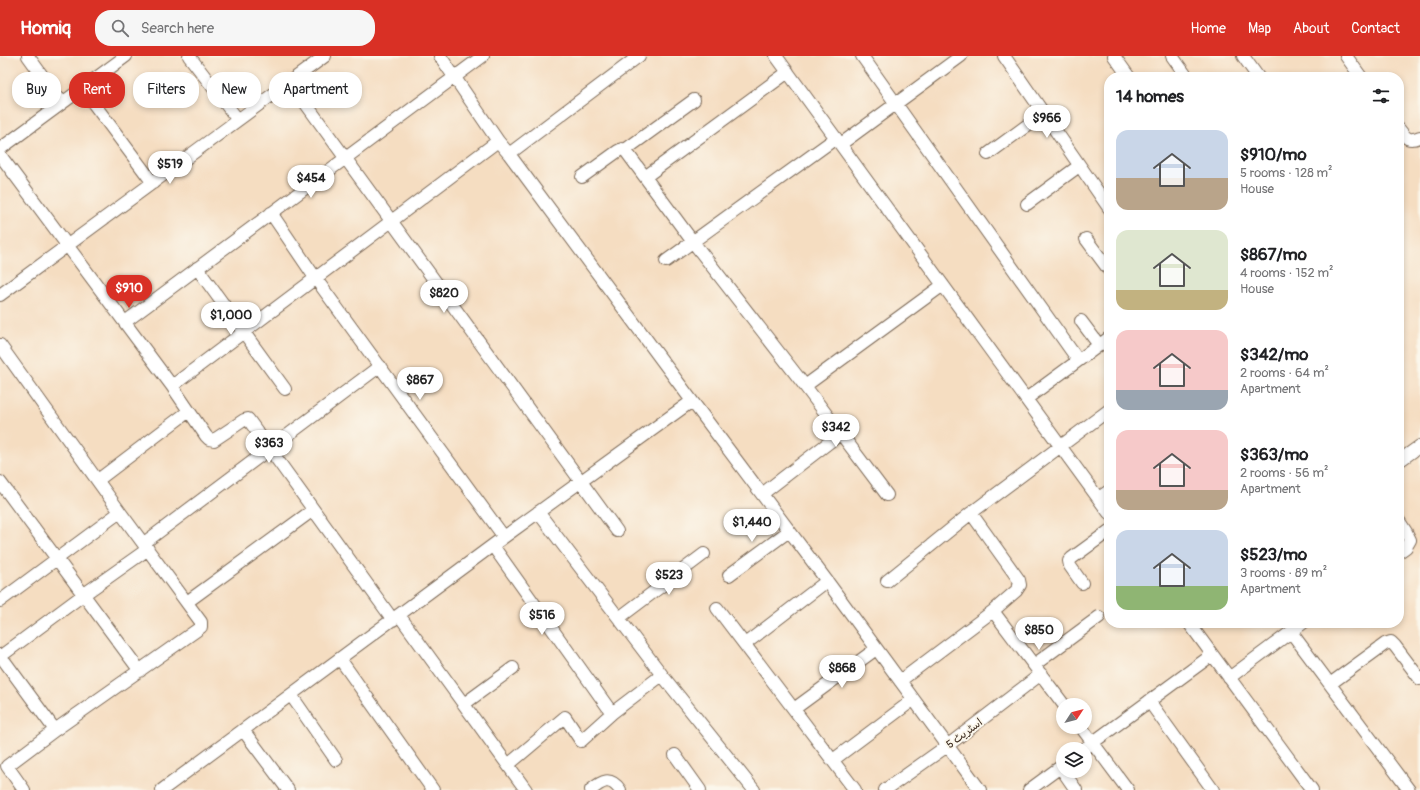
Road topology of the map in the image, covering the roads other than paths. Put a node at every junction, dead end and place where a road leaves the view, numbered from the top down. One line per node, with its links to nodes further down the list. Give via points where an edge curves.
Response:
1 (28, 56): 27 (street)
2 (126, 56): 16 (street)
3 (190, 56): 32 (street)
4 (440, 56): 23 (street)
5 (483, 56): 23 (street)
6 (639, 56): 39 (street)
7 (776, 56): 18 (street)
8 (862, 56): 28 (street)
9 (961, 56): 28 (street)
10 (1004, 56): 31 (street)
11 (1114, 56): 19 (street)
12 (1172, 56): 20 (street)
13 (1243, 56): 21 (street)
14 (1346, 56): 22 (street)
15 (319, 58): 17 (street)
16 (104, 72)
17 (302, 72)
18 (788, 72): 36 (street); 45 (street)
19 (1125, 72)
20 (1183, 72)
21 (1254, 72)
22 (1357, 72)
23 (454, 77): 35 (street); 42 (street)
24 (269, 97): 32 (street)
25 (69, 98): 27 (street)
26 (694, 100): 38 (street)
27 (62, 103): 37 (street)
28 (897, 103): 36 (street); 65 (street)
29 (97, 108): 46 (street)
30 (309, 108): 42 (street)
31 (1044, 113): 40 (street); 43 (street)
32 (238, 120): 46 (street)
33 (1404, 135): 34 (street, via 1411,140)
34 (1420, 137)
35 (498, 141): 39 (street); 50 (street)
36 (838, 141): 52 (street); 58 (street)
37 (0, 149)
38 (625, 150): 44 (street, via 618,151); 45 (street)
39 (509, 154): 71 (street)
40 (988, 154)
41 (0, 156): 53 (street)
42 (345, 158): 49 (street); 50 (street)
43 (1079, 166): 47 (street); 48 (street)
44 (582, 177)
45 (645, 177): 52 (street)
46 (153, 183): 53 (street)
47 (1104, 201)
48 (1027, 204)
49 (271, 214): 56 (street); 57 (street)
50 (392, 221): 57 (street); 81 (street)
51 (1086, 239): 55 (street)
52 (693, 242): 54 (street); 68 (street)
53 (68, 246): 59 (street); 61 (street)
54 (666, 260)
55 (1104, 263)
56 (197, 268): 61 (street); 62 (street)
57 (316, 278): 62 (street); 66 (street)
58 (943, 285): 68 (street); 70 (street)
59 (0, 295)
60 (1081, 320): 63 (street)
61 (125, 322): 67 (street)
62 (244, 333): 67 (street); 69 (street)
63 (1104, 341): 65 (street)
64 (0, 345): 79 (street)
65 (1078, 360): 70 (street)
66 (380, 366): 77 (street); 95 (street)
67 (172, 386): 72 (street)
68 (805, 386): 74 (street)
69 (285, 389)
70 (1026, 398): 75 (street)
71 (692, 401): 81 (street); 82 (street)
72 (189, 411): 77 (street, via 206,436 214,440 248,419); 79 (street)
73 (1104, 414): 75 (street)
74 (840, 434): 82 (street); 84 (street)
75 (1061, 446): 85 (street); 90 (street)
76 (1420, 446): 78 (street)
77 (269, 449): 87 (street); 96 (street)
78 (1404, 457)
79 (98, 480): 88 (street)
80 (0, 482): 100 (street)
81 (580, 482): 89 (street); 92 (street)
82 (762, 494): 93 (street)
83 (1104, 494): 85 (street)
84 (887, 495)
85 (1099, 498): 86 (street)
86 (1104, 506)
87 (313, 510): 107 (street); 110 (street)
88 (120, 512): 96 (street); 100 (street)
89 (538, 512): 95 (street); 112 (street)
90 (971, 513): 103 (street); 109 (street, via 1019,580 1020,585 1016,591)
91 (1404, 529): 98 (street, via 1410,540)
92 (617, 531)
93 (789, 531): 101 (street); 102 (street)
94 (1104, 535): 104 (street, via 1069,561)
95 (504, 537): 97 (street)
96 (146, 546): 105 (street); 107 (street)
97 (493, 546): 110 (street); 135 (street)
98 (1404, 548)
99 (704, 554): 112 (street)
100 (56, 558): 105 (street); 106 (street)
101 (729, 575)
102 (827, 581): 116 (street); 117 (street)
103 (887, 581)
104 (1082, 583)
105 (83, 595): 119 (street); 123 (street)
106 (0, 601)
107 (187, 602): 123 (street, via 201,622 201,627)
108 (717, 608): 116 (street)
109 (993, 611): 122 (street); 127 (street)
110 (396, 617): 120 (street); 133 (street)
111 (1099, 617): 122 (street, اسٹریٹ 5)
112 (619, 618): 124 (street)
113 (1193, 628): 118 (street)
114 (1296, 628): 115 (street)
115 (1291, 632): 125 (street); 128 (street)
116 (745, 644): 134 (street)
117 (876, 649): 127 (street); 134 (street)
118 (1212, 655): 125 (street); 132 (street)
119 (0, 656): 136 (street)
120 (340, 659): 129 (street); 151 (street)
121 (513, 668): 133 (street)
122 (1038, 669): 130 (street); 139 (street, اسٹریٹ 5)
123 (140, 671): 136 (street)
124 (662, 675): 135 (street); 156 (street)
125 (1229, 678): 164 (street)
126 (1420, 679): 128 (street, via 1396,646 1390,642)
127 (900, 681): 131 (street)
128 (1330, 684): 165 (street)
129 (291, 695): 137 (street); 142 (street)
130 (1059, 698)
131 (913, 700): 139 (street); 143 (street)
132 (1149, 701): 138 (street); 163 (street)
133 (464, 704): 145 (street)
134 (794, 709): 143 (street)
135 (612, 713): 145 (street, via 581,741 565,717)
136 (56, 730): 144 (street)
137 (243, 730): 149 (street); 150 (street)
138 (1092, 743)
139 (947, 746): 158 (street, اسٹریٹ 5); 159 (street)
140 (1092, 750): 162 (street)
141 (675, 755): 155 (street)
142 (336, 760)
143 (833, 760): 157 (street)
144 (4, 762): 148 (street)
145 (508, 765): 152 (street)
146 (1056, 773): 160 (street)
147 (1068, 778): 161 (street)
148 (24, 790)
149 (162, 790)
150 (288, 790)
151 (433, 790)
152 (526, 790)
153 (591, 790): 154 (street, via 601,782 610,781)
154 (620, 790)
155 (700, 790)
156 (754, 790)
157 (855, 790)
158 (885, 790)
159 (980, 790)
160 (1029, 790)
161 (1076, 790)
162 (1128, 790)
163 (1213, 790)
164 (1312, 790)
165 (1408, 790)

